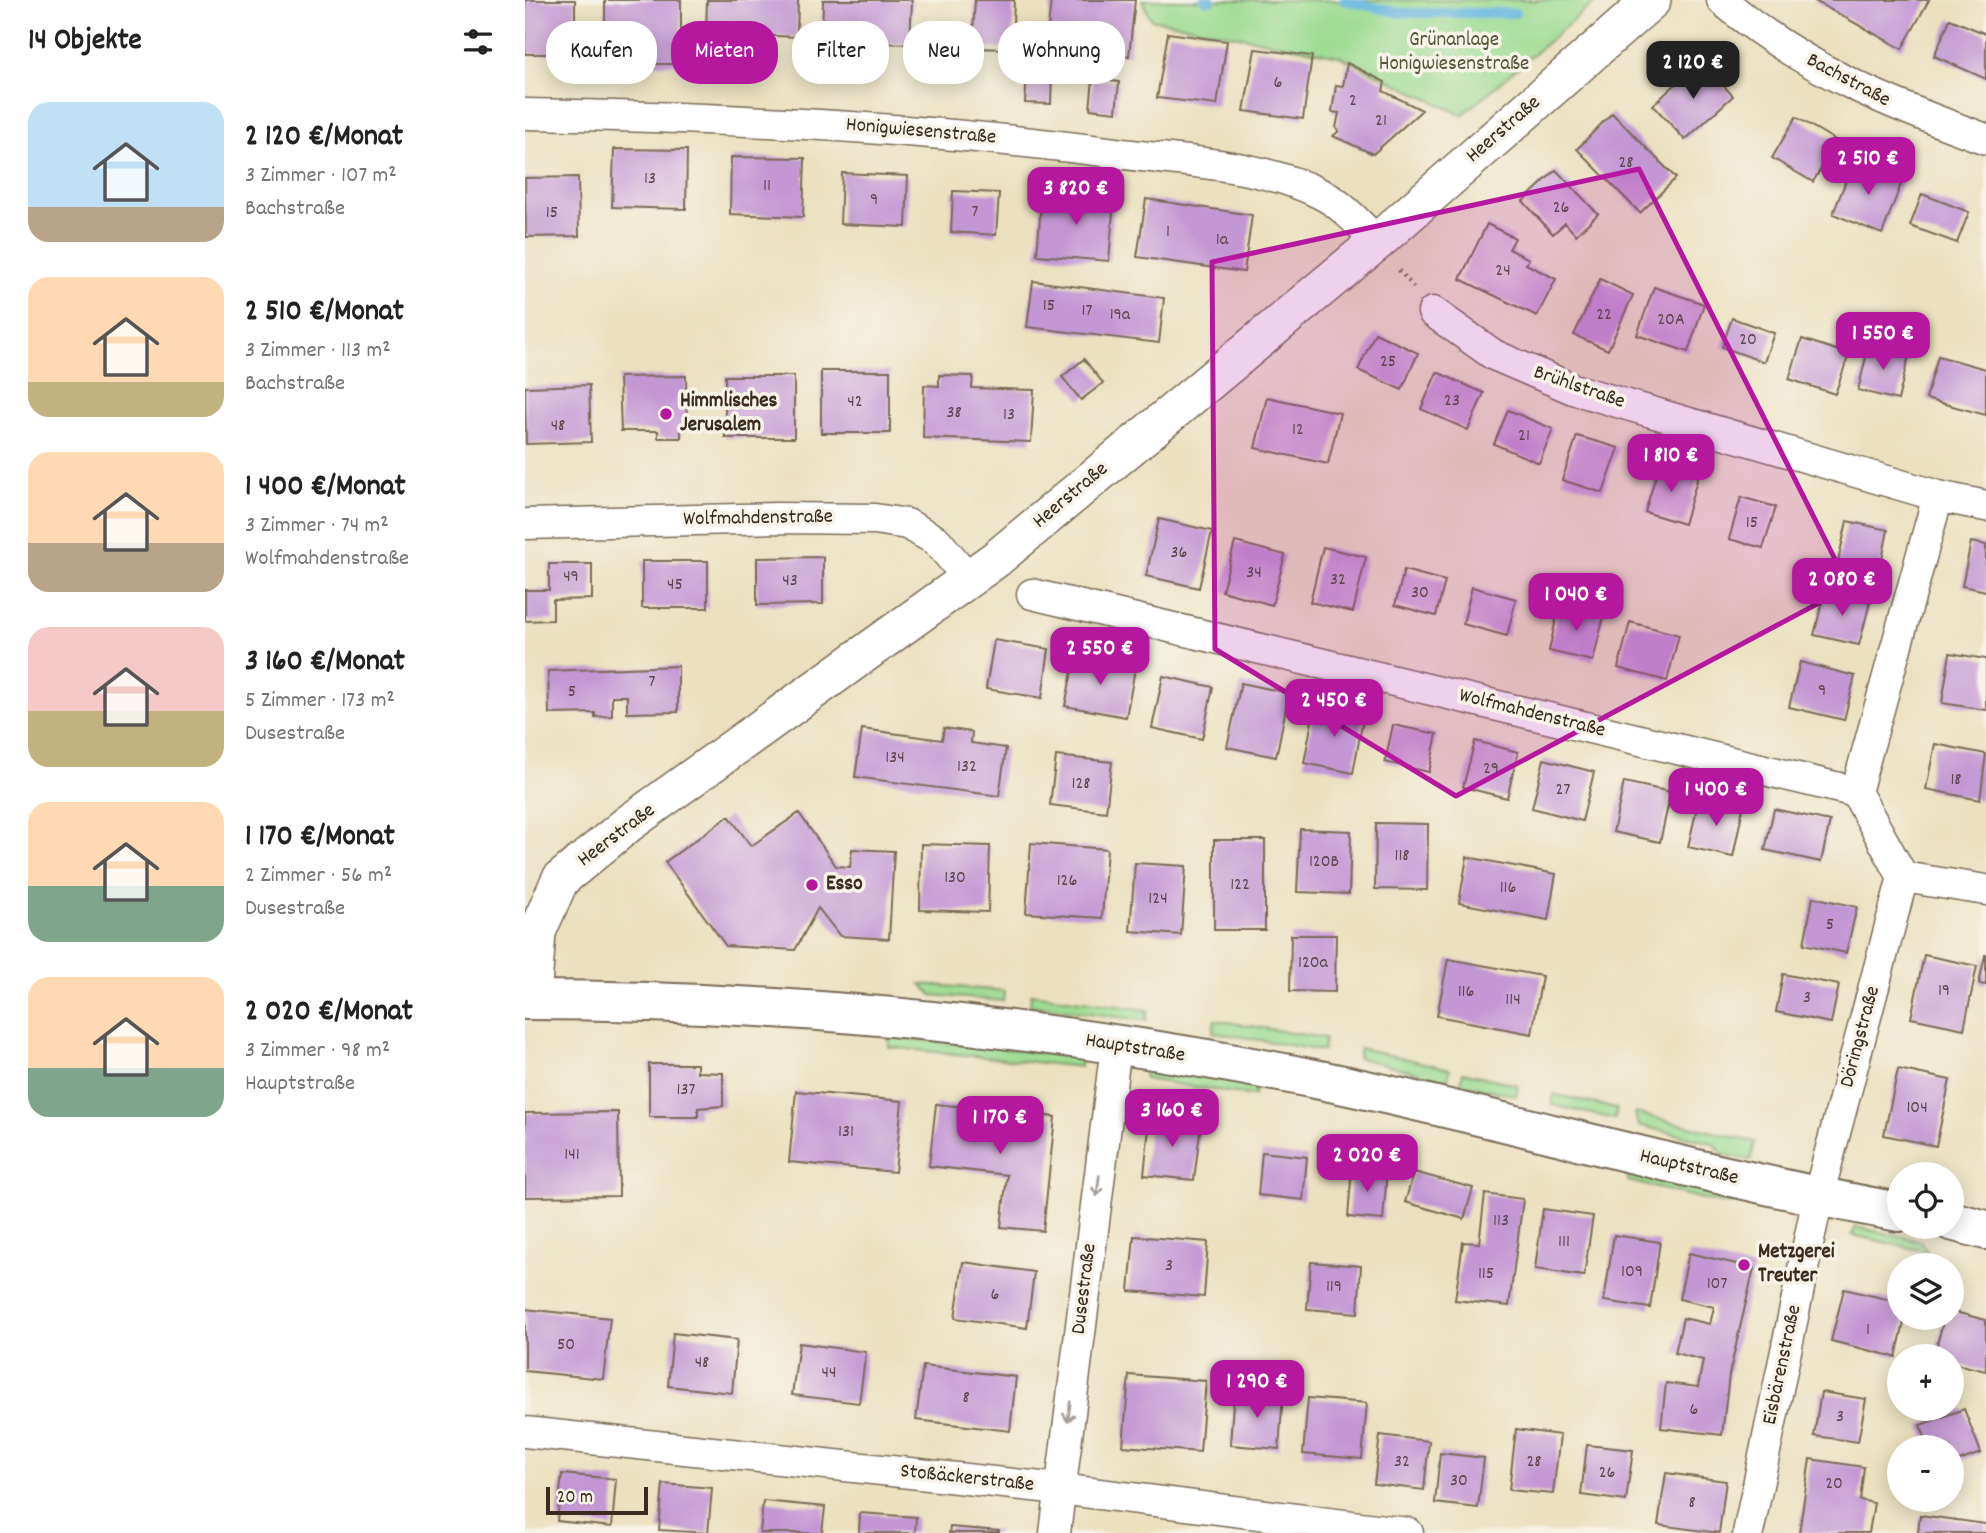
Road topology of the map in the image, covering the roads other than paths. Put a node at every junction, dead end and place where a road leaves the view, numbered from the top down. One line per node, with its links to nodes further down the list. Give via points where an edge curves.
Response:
1 (1652, 0): 5 (street, Heerstraße)
2 (1722, 0): 4 (street, Bachstraße, via 1748,23 1819,69 1897,107)
3 (525, 114): 5 (street, Honigwiesenstraße, via 855,125 1039,142 1192,163 1273,176 1322,194)
4 (1986, 139)
5 (1377, 242): 10 (street, Heerstraße)
6 (1433, 312): 7 (street, Brühlstraße, via 1494,355 1573,389)
7 (1938, 496): 8 (street, Brühlstraße); 12 (street)
8 (1986, 506)
9 (525, 524): 10 (street, Wolfmahdenstraße, via 875,519 907,524 937,541)
10 (968, 578): 15 (street, Heerstraße, via 628,824 560,880 537,932)
11 (1032, 594): 12 (street, Wolfmahdenstraße)
12 (1856, 792): 13 (street)
13 (1903, 877): 14 (street); 17 (street, Döringstraße)
14 (1986, 890)
15 (528, 1000): 16 (main road, Hauptstraße, via 695,1002 857,1014)
16 (1116, 1046): 17 (main road, Hauptstraße, via 1325,1081); 22 (street, Dusestraße, one-way to 22)
17 (1818, 1197): 18 (main road, Hauptstraße); 25 (street, Eisbärenstraße)
18 (1887, 1210)
19 (1964, 1224): 20 (main road)
20 (1986, 1230)
21 (525, 1432): 22 (street, Stoßäckerstraße)
22 (1060, 1489): 23 (street, Dusestraße); 24 (street, Stoßäckerstraße)
23 (1055, 1533)
24 (1408, 1533)
25 (1748, 1533)

